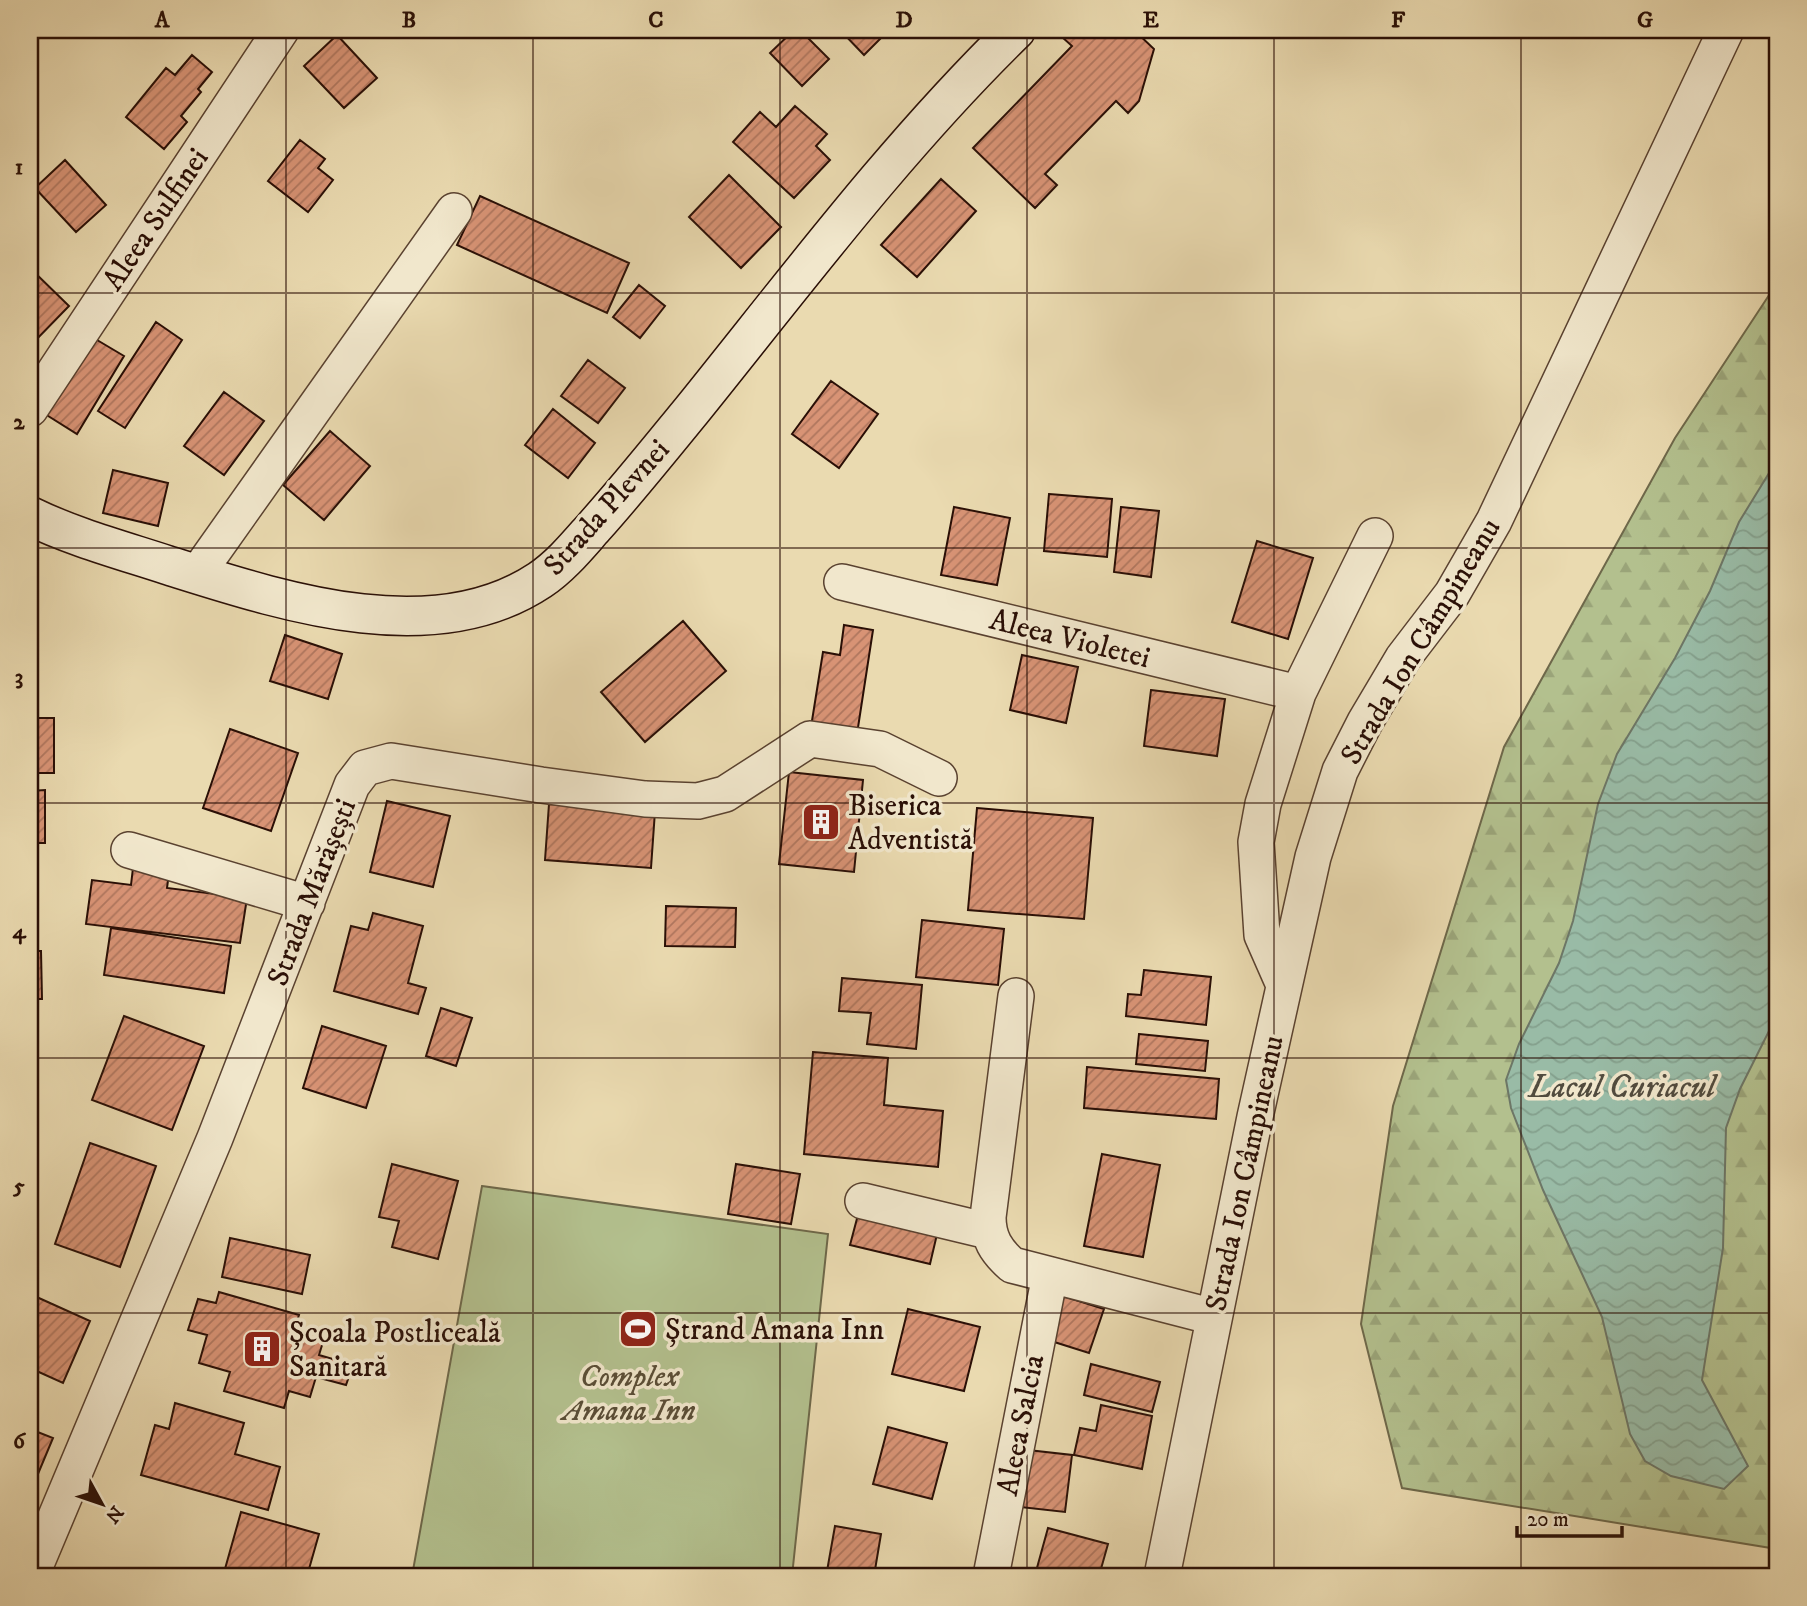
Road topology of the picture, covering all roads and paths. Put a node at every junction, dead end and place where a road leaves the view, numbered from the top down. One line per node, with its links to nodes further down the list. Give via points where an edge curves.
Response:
1 (281, 30): 5 (street, Aleea Sulfinei)
2 (1016, 30): 8 (main road, Strada Plevnei, via 954,93 865,197 621,497 540,580 487,604 432,614 375,616 320,608)
3 (1726, 30): 14 (street, Strada Ion Câmpineanu, via 1494,520 1452,594 1403,658 1340,771 1312,858)
4 (454, 211): 8 (street)
5 (30, 409)
6 (30, 516): 8 (main road, Strada Plevnei)
7 (1375, 536): 10 (street)
8 (197, 574)
9 (842, 582): 10 (street, Aleea Violetei)
10 (1298, 693): 14 (street, via 1256,842 1262,935)
11 (939, 779): 13 (street, Strada Mărășești, via 880,749 810,739 725,794 698,802 379,762 365,768 352,785)
12 (129, 850): 13 (street)
13 (307, 903): 20 (street, Strada Mărășești, via 215,1138)
14 (1284, 985): 19 (street, Strada Ion Câmpineanu)
15 (1016, 996): 17 (street)
16 (863, 1202): 17 (street)
17 (988, 1231): 18 (street, via 997,1252 1012,1265)
18 (1050, 1275): 19 (street); 21 (street, Aleea Salcia)
19 (1214, 1317): 22 (street, Strada Ion Câmpineanu)
20 (31, 1576)
21 (991, 1576)
22 (1162, 1576)

